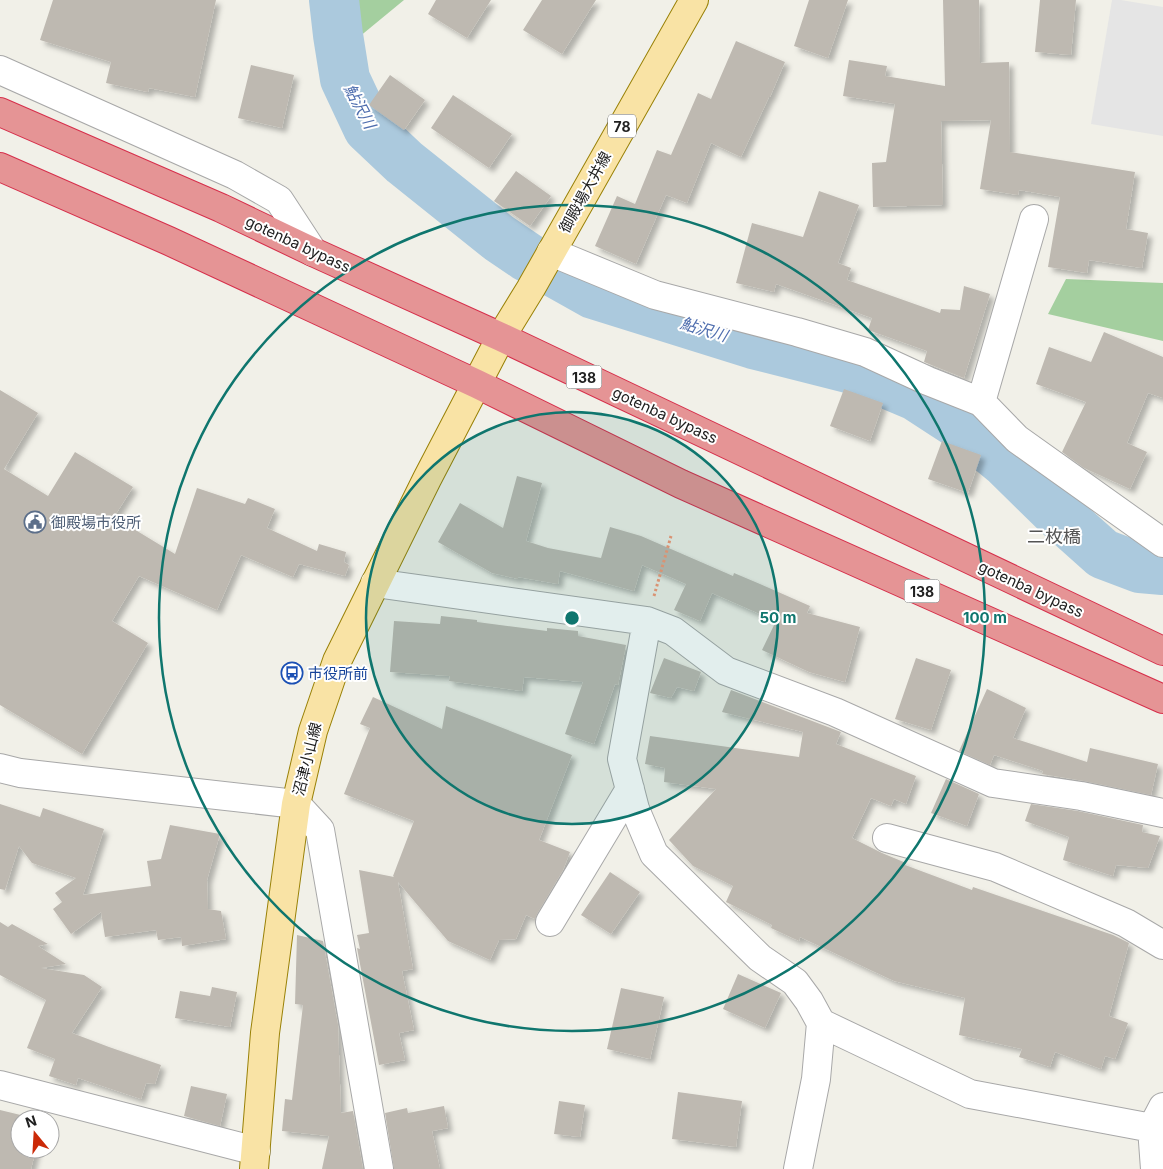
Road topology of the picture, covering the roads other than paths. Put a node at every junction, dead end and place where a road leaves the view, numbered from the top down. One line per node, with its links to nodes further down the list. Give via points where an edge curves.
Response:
1 (694, 0): 7 (main road, 御殿場大井線 / 78)
2 (0, 70): 6 (street, via 235,175 279,200)
3 (0, 112): 6 (highway, gotenba bypass / 138, via 221,208)
4 (0, 167): 9 (highway, 138)
5 (1034, 219): 10 (street)
6 (313, 252): 8 (highway, gotenba bypass / 138)
7 (551, 252): 8 (main road, 御殿場大井線 / 78); 10 (street, via 655,295 866,352)
8 (501, 337): 9 (main road, 御殿場大井線 / 78); 14 (highway, gotenba bypass / 138)
9 (477, 384): 12 (main road, 沼津小山線); 15 (highway, 138, via 681,484)
10 (981, 402): 11 (street, via 1017,439)
11 (1163, 543)
12 (375, 584): 13 (street); 18 (main road, 沼津小山線, via 337,661 313,731)
13 (648, 621): 17 (street, via 622,759); 19 (street, via 674,631 726,671 835,712 993,783)
14 (1163, 651)
15 (1163, 699)
16 (0, 768): 18 (street)
17 (630, 789): 21 (street); 23 (street, via 634,809 654,854 760,958 795,982)
18 (296, 804): 26 (main road, 沼津小山線, via 265,1033); 27 (street, via 320,830)
19 (1163, 813)
20 (887, 838): 22 (street, via 995,867 1126,924)
21 (550, 922)
22 (1163, 945)
23 (821, 1023): 25 (street, via 970,1094); 28 (street, via 816,1079)
24 (0, 1085): 26 (street)
25 (1157, 1118): 29 (street)
26 (255, 1160)
27 (379, 1169)
28 (798, 1169)
29 (1155, 1169)

